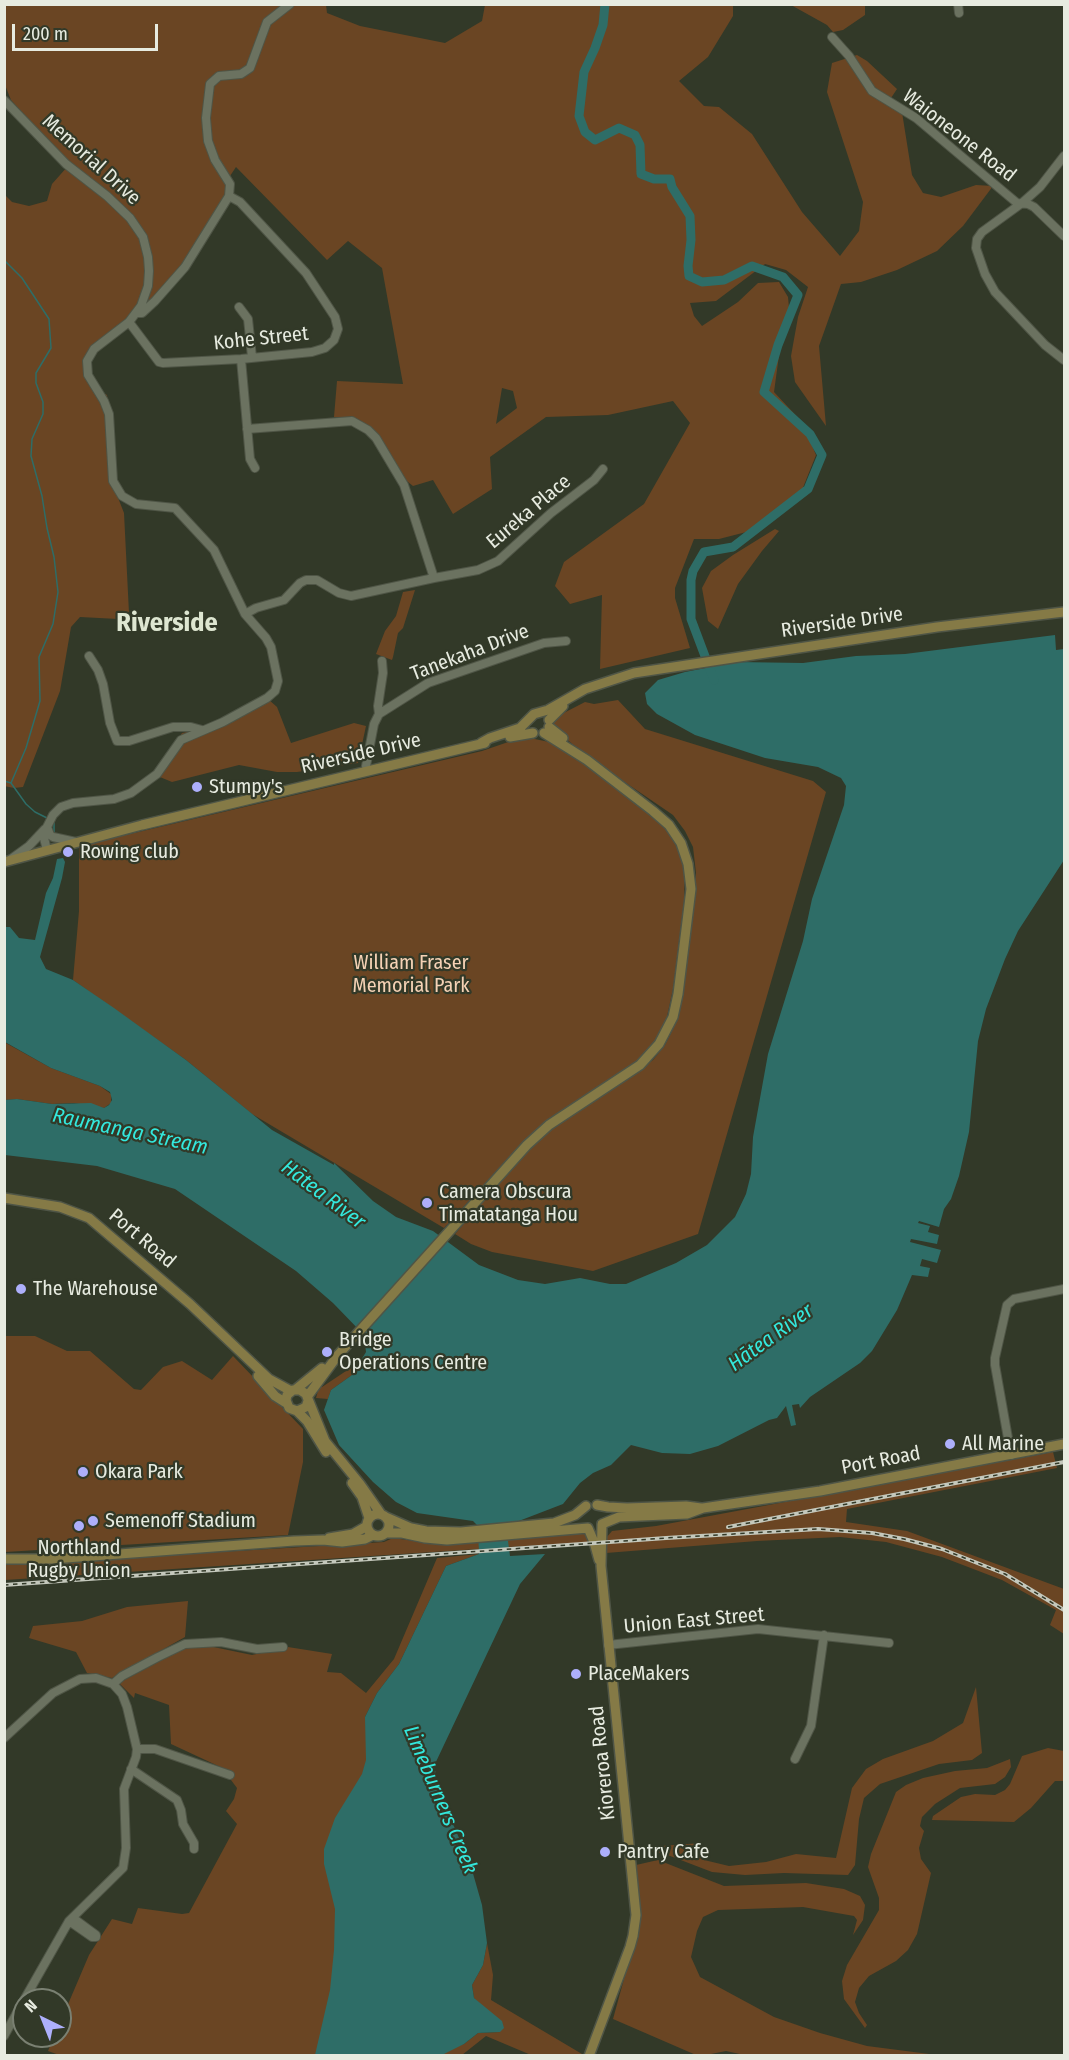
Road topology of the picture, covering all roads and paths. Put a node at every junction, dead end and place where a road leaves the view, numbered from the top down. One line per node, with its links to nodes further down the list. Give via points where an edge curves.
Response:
1 (291, 4): 5 (street, via 267,22 250,68 241,74 215,78 209,87 208,141 230,184)
2 (832, 37): 6 (street, Waioneone Road, via 872,91 916,118 1017,203)
3 (4, 100): 8 (street, Memorial Drive, via 66,164 135,224 148,257)
4 (1065, 156): 6 (street)
5 (229, 196): 9 (street, via 185,267); 13 (street, Kohe Street, via 240,202 306,273 338,323 334,340 325,348)
6 (1022, 203): 7 (street, Waioneone Road, via 1040,211); 15 (street, via 980,235 976,254 995,292 1045,345)
7 (1065, 236)
8 (146, 292): 9 (street, via 148,299); 11 (street, Memorial Drive)
9 (155, 301): 11 (street, via 142,313)
10 (239, 307): 13 (street, via 248,319)
11 (136, 313): 12 (street, Memorial Drive)
12 (129, 322): 14 (street, Kohe Street, via 159,362); 21 (street, Memorial Drive, via 94,349 87,362 88,375 108,414 114,485 122,496 136,504 169,506 182,513 217,553)
13 (252, 357): 14 (street, Kohe Street)
14 (241, 359): 16 (street)
15 (1065, 360)
16 (247, 429): 17 (street, via 250,459); 19 (street, via 352,421 368,430 404,485)
17 (255, 468)
18 (603, 470): 19 (street, Eureka Place, via 498,561 478,570)
19 (434, 578): 21 (street, Eureka Place, via 351,596 317,580 306,580 284,600)
20 (1065, 612): 25 (main road, Riverside Drive, via 717,659 634,673)
21 (245, 614): 30 (street, Memorial Drive, via 271,647 276,688 267,698)
22 (566, 641): 27 (street, Tanekaha Drive, via 544,642 439,678)
23 (89, 656): 30 (street, via 103,684 117,741 173,727)
24 (382, 661): 27 (street)
25 (592, 687): 26 (main road, Riverside Drive); 29 (main road, Riverside Drive, via 558,710)
26 (541, 713): 28 (main road, Riverside Drive); 29 (main road)
27 (379, 714): 33 (street)
28 (527, 722): 31 (main road); 32 (main road, Riverside Drive)
29 (547, 727): 31 (main road, Riverside Drive); 41 (main road, via 663,819 687,857 690,902 675,1010 665,1034 646,1059 538,1134)
30 (202, 730): 34 (street, Memorial Drive, via 181,740 157,774 131,794 67,804)
31 (533, 733): 32 (main road, Riverside Drive)
32 (482, 743): 33 (main road, Riverside Drive)
33 (367, 771): 35 (main road, Riverside Drive)
34 (47, 826): 35 (street, via 53,837); 36 (street); 37 (street, Memorial Drive, via 37,839)
35 (76, 842): 36 (main road, Riverside Drive)
36 (47, 850): 37 (main road, Riverside Drive)
37 (6, 862)
38 (4, 1198): 40 (main road, Port Road, via 60,1207 89,1218)
39 (1065, 1289): 47 (street, via 1014,1299 1007,1305 994,1358)
40 (236, 1348): 42 (main road, Port Road, via 269,1379); 44 (main road, Port Road, via 275,1396)
41 (338, 1354): 42 (main road); 43 (main road)
42 (293, 1390): 43 (main road, via 302,1391); 44 (main road)
43 (308, 1399): 45 (main road, via 306,1407); 51 (main road, via 325,1441)
44 (286, 1403): 45 (main road)
45 (297, 1411): 52 (main road, via 357,1489)
46 (1065, 1444): 47 (main road, Port Road)
47 (1011, 1455): 50 (main road, Port Road, via 820,1491)
48 (597, 1504): 49 (main road, Port Road); 50 (main road, Port Road); 53 (main road, via 604,1513)
49 (585, 1506): 54 (main road, via 580,1516); 55 (main road, Port Road, via 566,1520)
50 (703, 1508): 53 (main road, Port Road, via 687,1514 619,1517)
51 (384, 1515): 52 (main road, via 374,1514); 56 (main road, via 389,1525); 58 (main road, Port Road, via 411,1528)
52 (368, 1522): 57 (main road); 59 (main road, via 353,1534)
53 (602, 1524): 54 (main road, Port Road); 61 (main road, Kioreroa Road)
54 (588, 1528): 55 (main road, Port Road); 61 (main road, Kioreroa Road)
55 (526, 1531): 58 (main road, Port Road)
56 (386, 1533): 57 (main road); 58 (main road, Port Road, via 424,1538)
57 (373, 1535): 59 (main road, via 355,1541)
58 (461, 1536)
59 (323, 1540): 60 (main road)
60 (4, 1559)
61 (601, 1566): 64 (main road, Kioreroa Road)
62 (824, 1635): 63 (street, Union East Street); 64 (street, Union East Street, via 758,1629); 69 (street, via 811,1726)
63 (889, 1643)
64 (608, 1645): 76 (main road, Kioreroa Road, via 635,1925)
65 (283, 1647): 66 (street, via 257,1649 221,1642 185,1644)
66 (113, 1684): 67 (street, via 92,1677 72,1683 42,1702); 68 (street, via 126,1702)
67 (4, 1738)
68 (137, 1749): 70 (street); 71 (street, via 155,1749)
69 (795, 1759)
70 (131, 1769): 72 (street, via 177,1800); 73 (street, via 124,1789 123,1868 71,1919)
71 (230, 1775)
72 (194, 1849)
73 (31, 1988)
74 (12, 2022): 75 (street)
75 (4, 2036)
76 (589, 2055)

